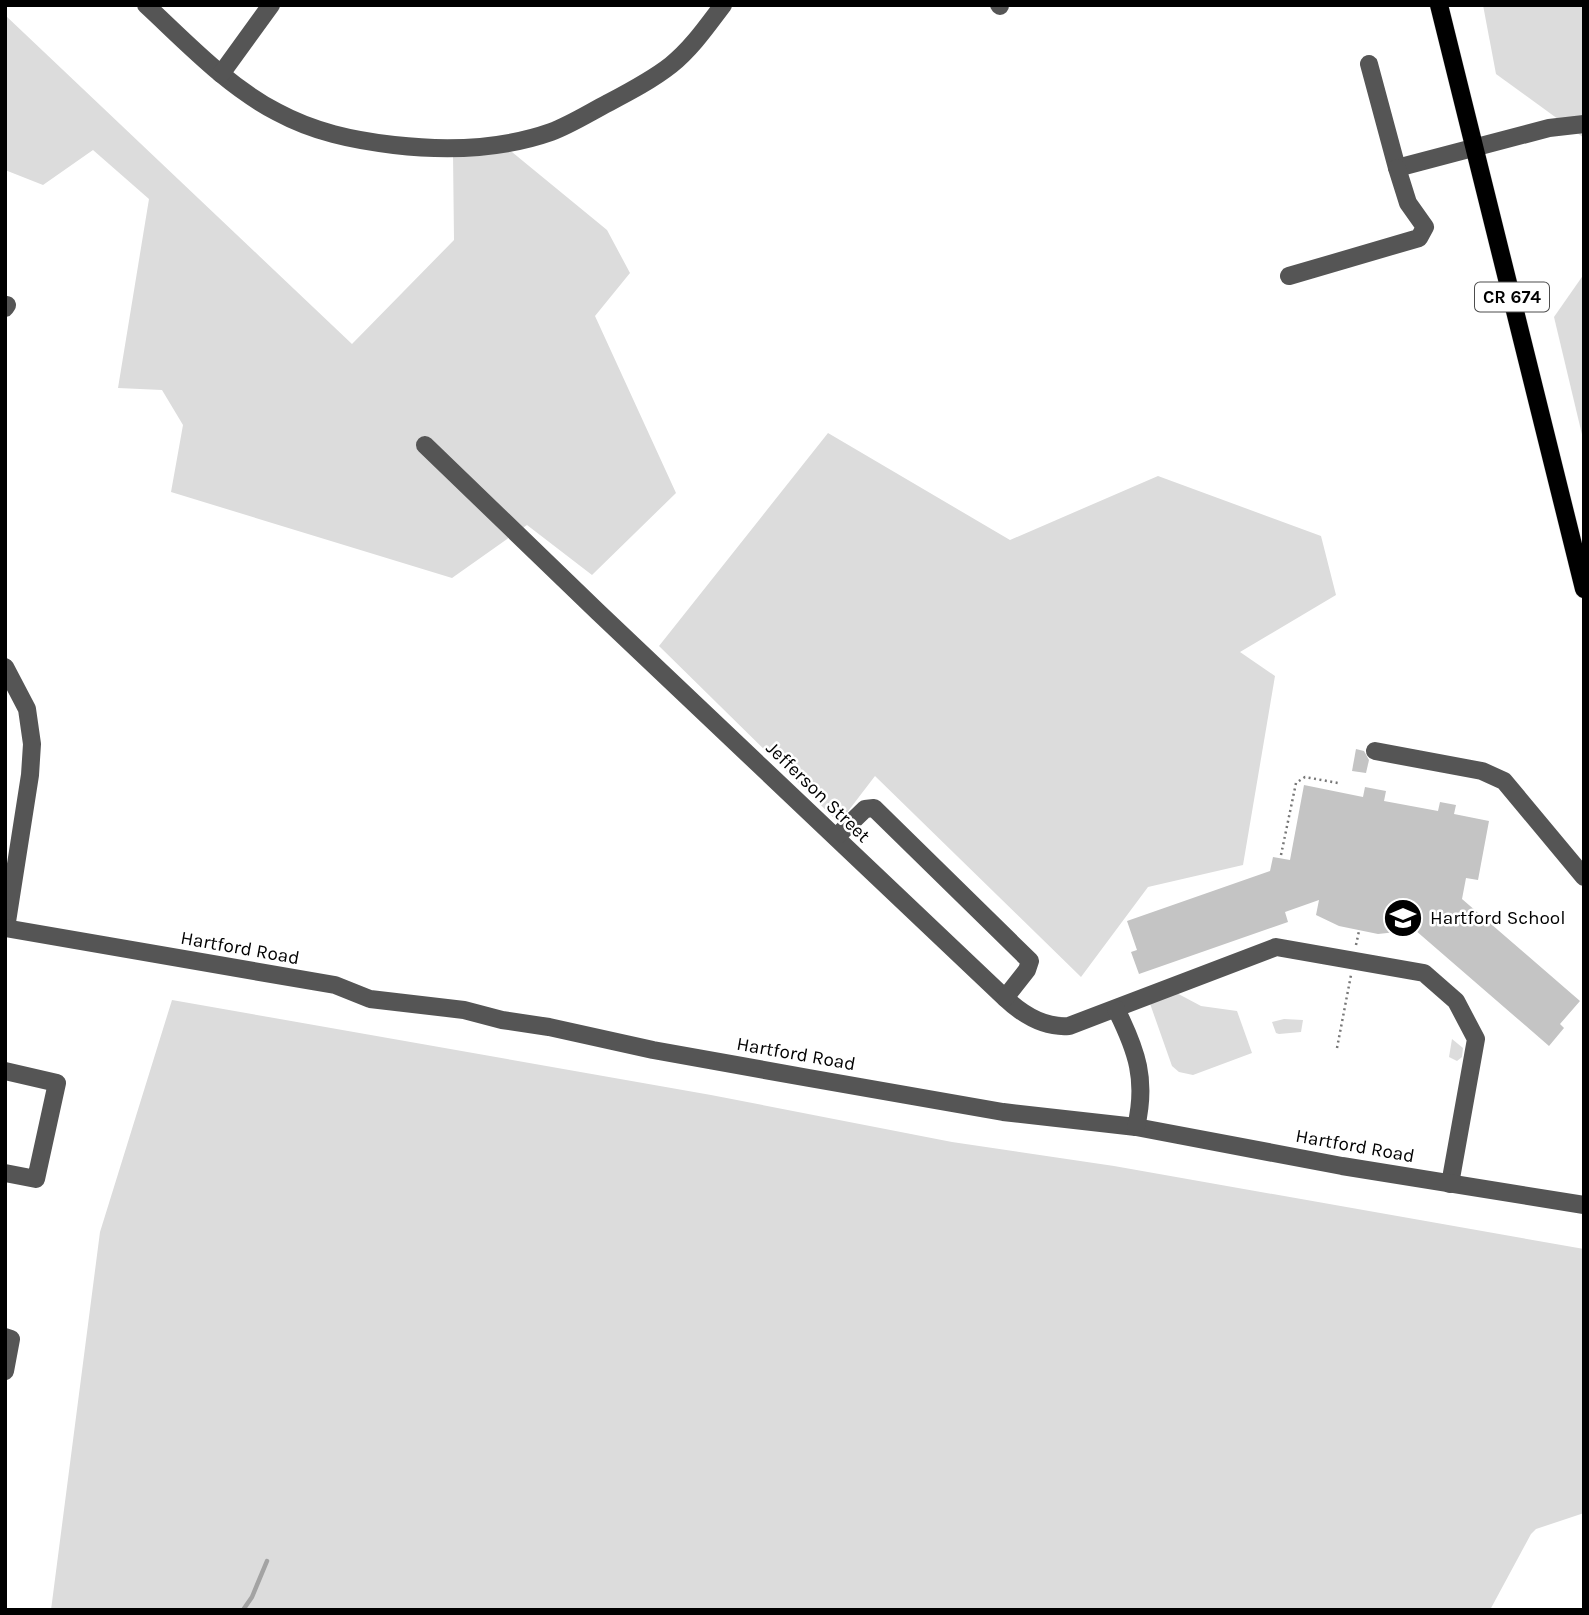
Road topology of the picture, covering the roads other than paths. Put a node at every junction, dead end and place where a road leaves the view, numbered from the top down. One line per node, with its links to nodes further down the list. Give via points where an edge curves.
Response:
1 (146, 5): 6 (street)
2 (271, 5): 6 (street)
3 (723, 5): 6 (street, via 699,38 642,85 552,132 477,148 355,141 267,107)
4 (1438, 5): 8 (main road, CR 674)
5 (1369, 64): 9 (street)
6 (221, 74)
7 (1584, 124): 8 (street)
8 (1473, 148): 9 (street); 12 (main road, CR 674)
9 (1397, 168): 10 (street, via 1408,203 1425,228 1419,238)
10 (1289, 276)
11 (425, 445): 16 (street, Jefferson Street)
12 (1584, 589)
13 (5, 667): 15 (street, via 31,727 32,760)
14 (1375, 751): 17 (street, via 1482,771 1504,781)
15 (14, 818): 18 (street)
16 (836, 837): 19 (street, Jefferson Street); 19 (street, via 865,809 874,808 1030,961)
17 (1584, 877)
18 (6, 928): 22 (street, Hartford Road, via 335,985 370,999 464,1010 653,1050 1003,1112)
19 (1005, 998): 20 (street, Jefferson Street, via 1026,1015 1058,1027)
20 (1116, 1009): 22 (street, via 1140,1068); 24 (street, Jefferson Street, via 1276,947 1424,973 1451,996 1476,1038)
21 (5, 1071): 23 (street, via 57,1083 36,1179)
22 (1136, 1127): 24 (street, Hartford Road)
23 (5, 1173)
24 (1450, 1184): 25 (street, Hartford Road)
25 (1584, 1205)
26 (5, 1337): 27 (street, via 11,1339)
27 (5, 1371)

